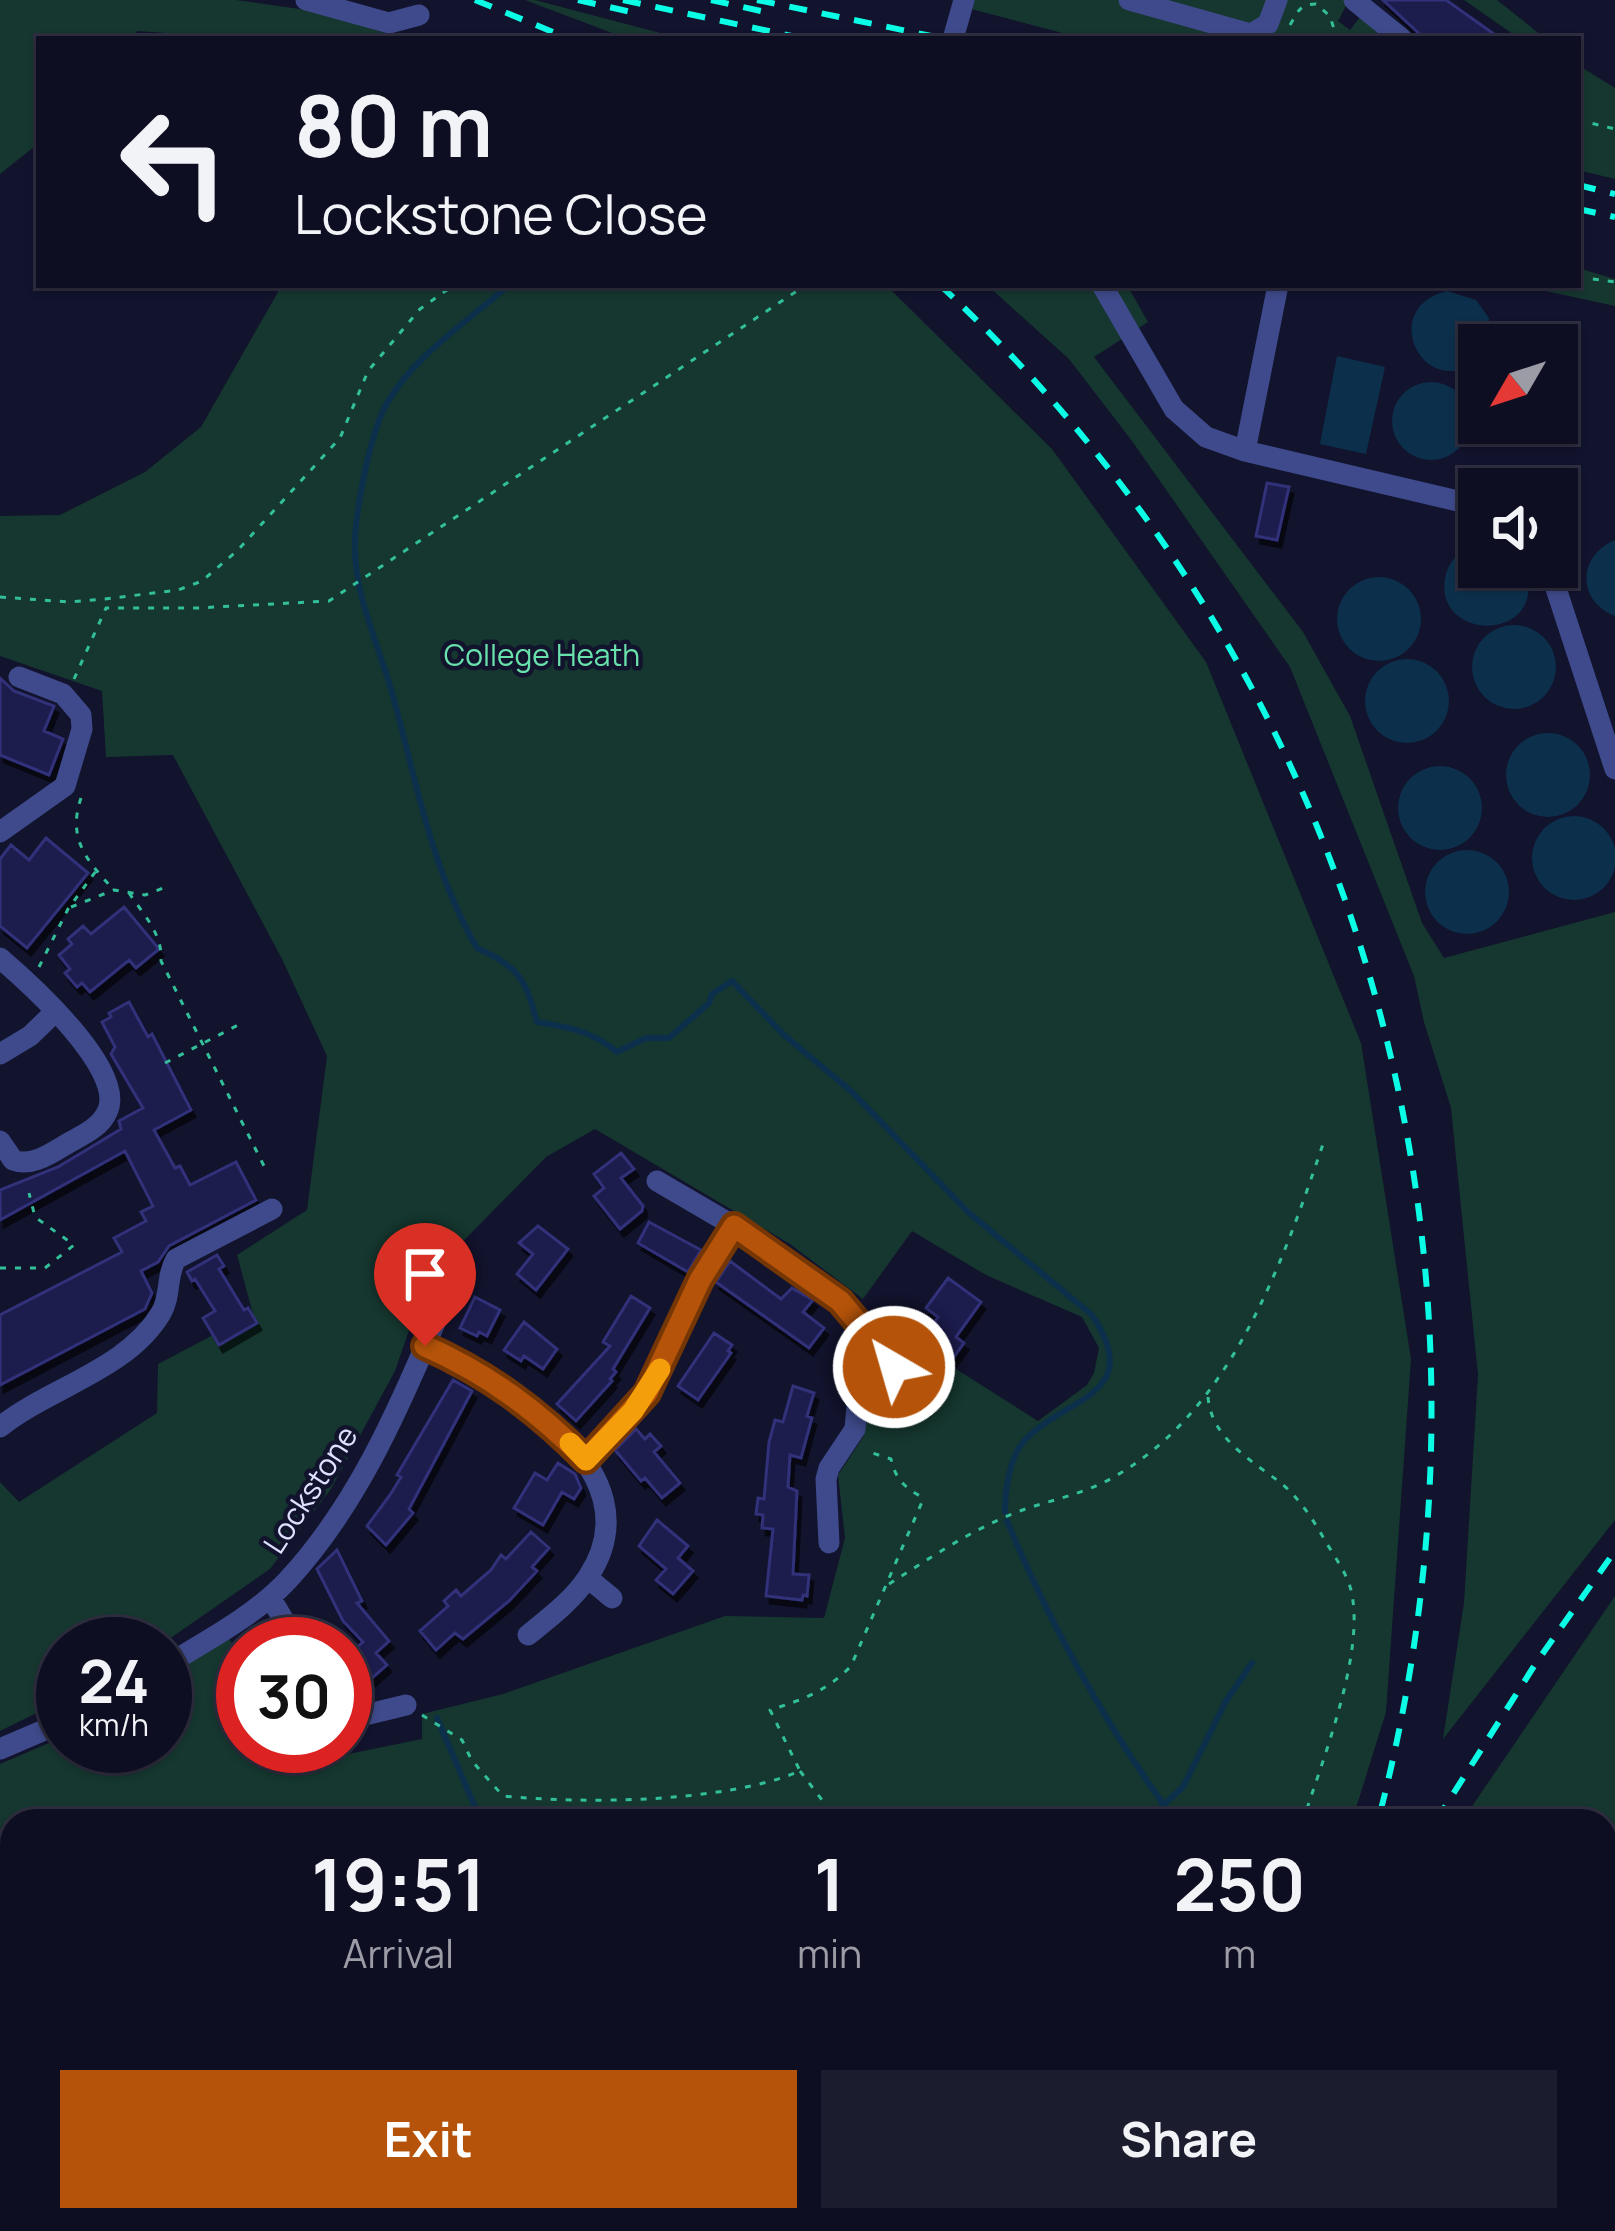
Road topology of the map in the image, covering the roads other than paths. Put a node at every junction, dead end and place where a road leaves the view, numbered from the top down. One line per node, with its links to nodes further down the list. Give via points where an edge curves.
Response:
1 (306, 0): 6 (street, via 389,23)
2 (964, 0): 7 (street)
3 (1130, 0): 4 (street, via 1251,34 1268,24)
4 (1277, 0)
5 (1354, 0): 8 (street)
6 (419, 15)
7 (954, 34)
8 (1398, 36)
9 (1104, 288): 11 (street, via 1187,424)
10 (1277, 288): 11 (street)
11 (1245, 451): 12 (street)
12 (1458, 501)
13 (1556, 588): 15 (street)
14 (20, 676): 16 (street, via 63,694 82,729 65,786)
15 (1615, 769)
16 (0, 832)
17 (0, 958): 18 (street)
18 (56, 1011): 19 (street); 20 (street, via 90,1052 109,1108 88,1132 29,1163 13,1160)
19 (0, 1054)
20 (0, 1141)
21 (657, 1181): 23 (street)
22 (272, 1209): 28 (street, via 176,1259 164,1310 131,1347)
23 (734, 1226): 25 (street, via 840,1301); 29 (street, via 647,1393)
24 (435, 1322): 26 (street, Lockstone)
25 (871, 1338): 27 (street, via 852,1355); 27 (street, via 890,1346 894,1367 885,1378)
26 (425, 1346): 29 (street, via 494,1381); 32 (street, Lockstone, via 356,1486)
27 (864, 1379): 30 (street, via 855,1429 826,1479)
28 (0, 1427)
29 (586, 1460): 31 (street, via 599,1480 604,1522)
30 (829, 1543)
31 (588, 1578): 33 (street); 35 (street)
32 (270, 1597): 34 (street, Lockstone); 36 (street, Lockstone)
33 (613, 1598)
34 (282, 1617)
35 (528, 1635)
36 (192, 1649)
37 (406, 1705): 38 (street)
38 (372, 1713)
39 (36, 1734): 40 (street)
40 (0, 1748)

